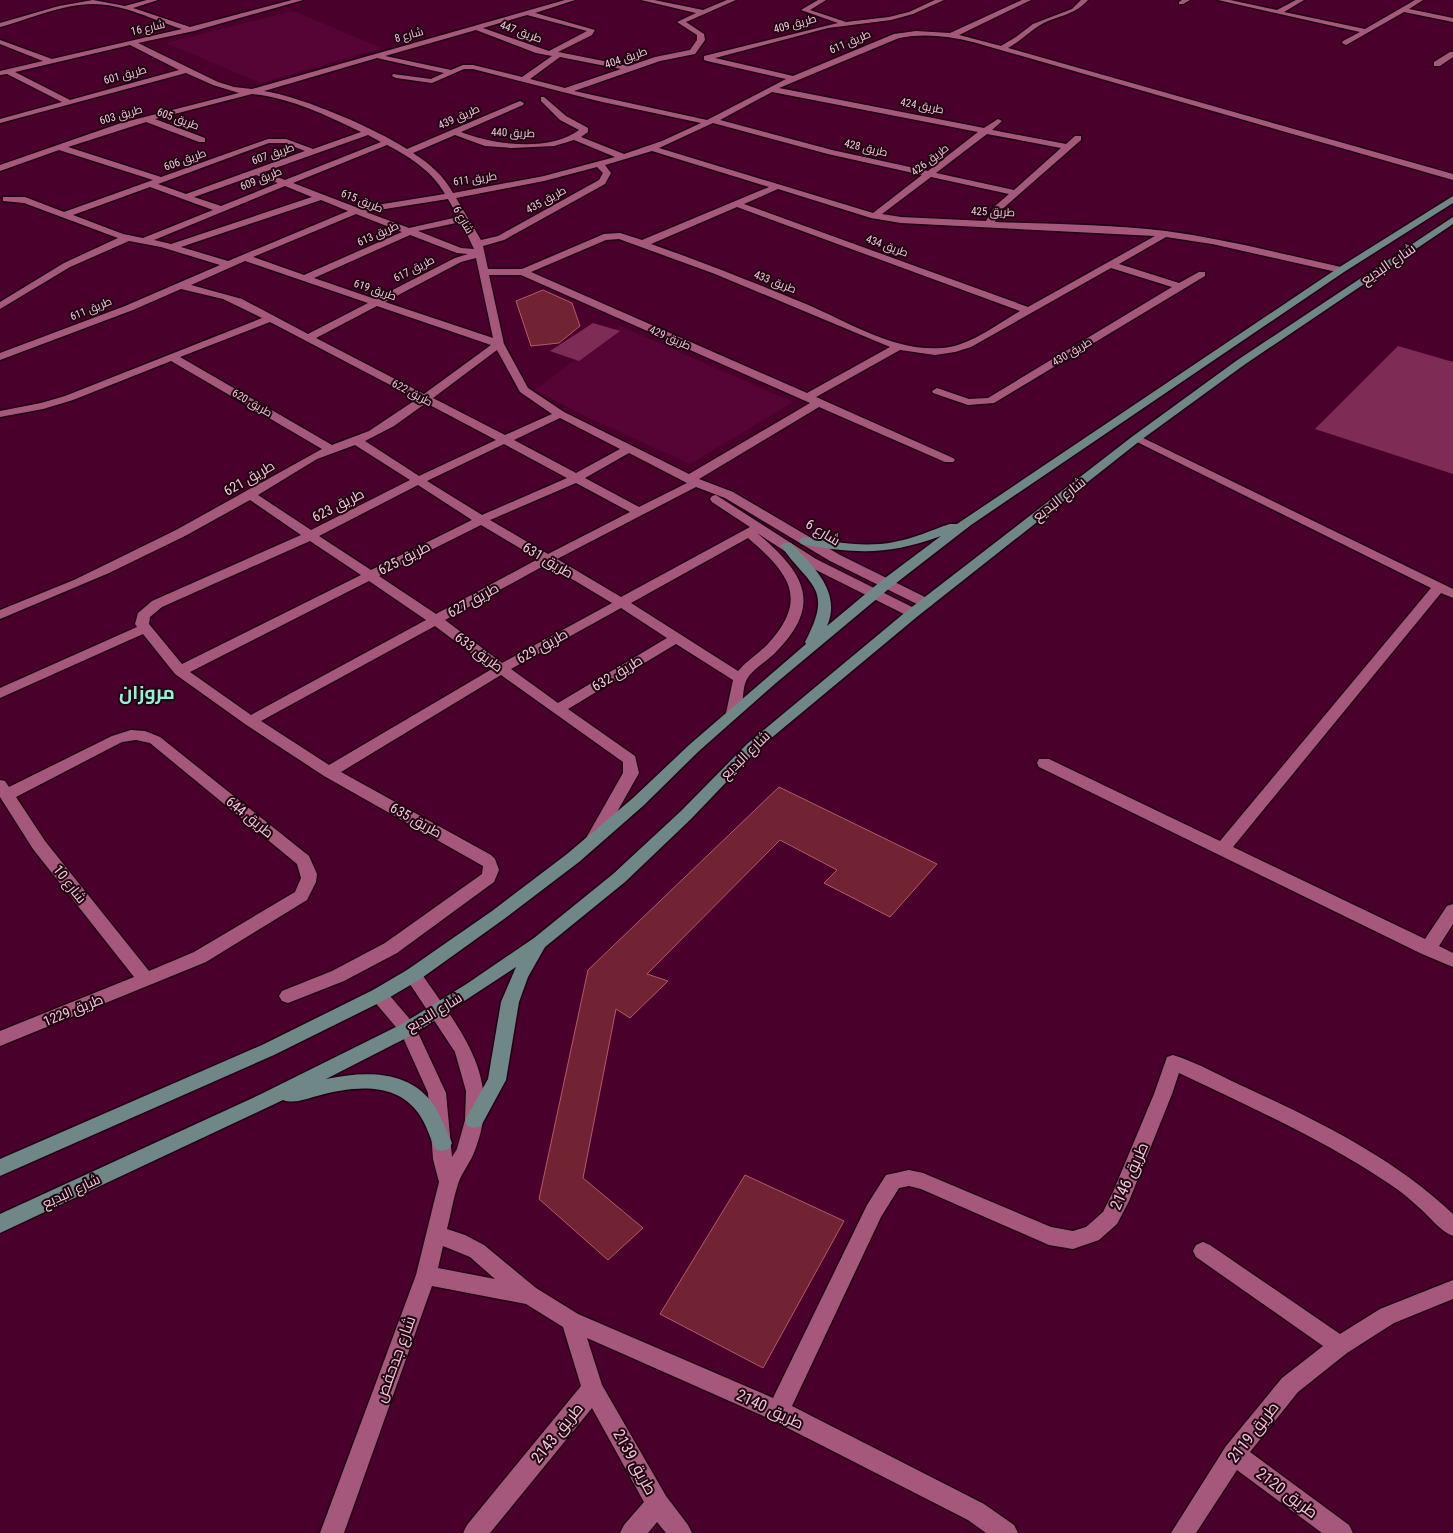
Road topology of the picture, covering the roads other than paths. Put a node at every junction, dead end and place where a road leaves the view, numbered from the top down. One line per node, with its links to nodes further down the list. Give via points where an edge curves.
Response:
1 (155, 0): 13 (street)
2 (300, 0): 24 (street, شارع 16)
3 (572, 0): 17 (street, شارع 8)
4 (644, 0): 15 (street)
5 (733, 0): 15 (street)
6 (823, 0): 20 (street, via 804,10)
7 (941, 0): 18 (street, طريق 409)
8 (1028, 0): 26 (street)
9 (1086, 0): 30 (street, via 1074,10 1035,25)
10 (1221, 0): 16 (street)
11 (1300, 0): 16 (street)
12 (1420, 0): 14 (street)
13 (124, 8): 22 (street, via 87,3); 24 (street)
14 (1403, 10): 19 (street); 25 (street)
15 (701, 12): 31 (street, via 680,22 700,34 701,40)
16 (1278, 12): 25 (street)
17 (527, 13): 23 (street, شارع 8); 32 (street, via 591,30)
18 (889, 19): 20 (street, طريق 409); 21 (street)
19 (1453, 20)
20 (844, 23): 36 (street, طريق 409)
21 (897, 24)
22 (0, 25)
23 (477, 28): 32 (street, طريق 447); 35 (street, شارع 8)
24 (191, 29): 28 (street, شارع 16)
25 (1365, 31): 29 (street)
26 (952, 35): 30 (street, طريق 611); 44 (street, طريق 611, via 908,31)
27 (0, 42): 37 (street)
28 (131, 43): 37 (street, شارع 16); 40 (street, شارع 6)
29 (1346, 43)
30 (1002, 48): 72 (street, طريق 611)
31 (692, 52): 36 (street); 39 (street, طريق 404)
32 (549, 54): 34 (street, طريق 447)
33 (1453, 54): 38 (street)
34 (558, 55): 39 (street, طريق 447); 45 (street, طريق 447)
35 (376, 56): 42 (street); 48 (street, شارع 8)
36 (707, 58): 44 (street)
37 (51, 61): 41 (street, شارع 16)
38 (1437, 64)
39 (628, 68): 47 (street, طريق 404)
40 (188, 70): 48 (street, شارع 6, via 227,88); 49 (street, طريق 601)
41 (4, 72): 49 (street)
42 (452, 72): 43 (street, via 428,81); 45 (street, طريق 428, via 467,67)
43 (396, 76)
44 (793, 78): 46 (street, طريق 611)
45 (525, 79): 47 (street, طريق 428)
46 (772, 89): 53 (street, طريق 611); 55 (street, طريق 424)
47 (571, 91): 53 (street, طريق 428); 58 (street, طريق 404, via 545,100 562,118 585,130)
48 (252, 92): 51 (street, طريق 603); 57 (street, شارع 6, via 271,94)
49 (68, 102): 52 (street, طريق 601)
50 (520, 103): 56 (street, طريق 439)
51 (146, 119): 60 (street, طريق 605); 62 (street, طريق 603)
52 (0, 121)
53 (710, 121): 64 (street, طريق 611); 71 (street, طريق 428)
54 (998, 121): 55 (street, طريق 426)
55 (986, 130): 63 (street, طريق 424); 71 (street, طريق 426)
56 (453, 131): 58 (street, طريق 440, via 491,144 543,145); 66 (street, طريق 439)
57 (368, 132): 61 (street, شارع 6); 65 (street, طريق 607)
58 (573, 137): 67 (street)
59 (1078, 138): 63 (street)
60 (202, 140)
61 (388, 142): 66 (street, شارع 6); 74 (street, طريق 609)
62 (58, 147): 69 (street, طريق 603); 73 (street)
63 (1068, 147): 77 (street)
64 (651, 148): 67 (street, طريق 611); 76 (street, طريق 425)
65 (314, 152): 70 (street, طريق 607); 73 (street, طريق 606, via 286,141 268,141)
66 (408, 152): 78 (street, شارع 6, via 430,168 448,187)
67 (623, 157): 68 (street, طريق 611)
68 (599, 164): 78 (street, طريق 611, via 507,187); 97 (street, طريق 435, via 607,173 602,182)
69 (0, 168)
70 (256, 172): 74 (street, طريق 615); 79 (street, طريق 607)
71 (930, 174): 77 (street, طريق 428); 87 (street, طريق 426)
72 (1453, 177)
73 (162, 180): 75 (street, طريق 606)
74 (285, 182): 80 (street, طريق 615); 84 (street, طريق 609)
75 (150, 184): 79 (street); 86 (street, طريق 606)
76 (776, 187): 83 (street); 87 (street, طريق 425)
77 (1016, 193): 90 (street, via 994,212)
78 (450, 195): 85 (street, طريق 611); 88 (street, شارع 6)
79 (185, 197): 84 (street)
80 (321, 197): 85 (street, طريق 615); 96 (street, طريق 615)
81 (2, 198): 86 (street, via 21,199)
82 (1453, 199): 101 (main road, شارع البديع)
83 (736, 204): 95 (street); 112 (street, طريق 434)
84 (220, 209): 94 (street, طريق 609)
85 (354, 211): 91 (street, طريق 615); 98 (street, طريق 611)
86 (64, 215): 93 (street)
87 (874, 216): 90 (street, طريق 425)
88 (462, 219): 91 (street, طريق 613, via 427,225); 97 (street, شارع 6)
89 (1453, 220): 125 (main road, شارع البديع, via 1240,363)
90 (990, 223): 92 (street, طريق 425)
91 (409, 232): 97 (street, طريق 615, via 460,251); 105 (street, طريق 613)
92 (1165, 234): 100 (street); 101 (street, طريق 425)
93 (127, 238): 94 (street); 111 (street, via 67,265)
94 (144, 241): 96 (street)
95 (642, 244): 103 (street, طريق 433, via 620,236 604,237); 116 (street, طريق 433)
96 (173, 247): 99 (street)
97 (479, 250): 102 (street, شارع 6); 110 (street, طريق 617)
98 (242, 257): 99 (street, طريق 611); 105 (street, طريق 619)
99 (228, 264): 108 (street, طريق 611)
100 (1112, 264): 109 (street); 112 (street)
101 (1341, 270): 137 (main road, شارع البديع)
102 (483, 272): 103 (street, طريق 429); 107 (street, شارع 6)
103 (523, 272): 106 (street, طريق 429)
104 (1202, 274): 109 (street, طريق 430)
105 (305, 278): 110 (street, طريق 619)
106 (534, 278): 107 (street); 120 (street, طريق 429)
107 (485, 284): 115 (street, شارع 6)
108 (180, 286): 113 (street, طريق 622, via 204,290 246,305); 117 (street, طريق 611)
109 (1180, 287): 119 (street, طريق 430, via 990,401 968,402)
110 (374, 303): 114 (street, طريق 617); 115 (street, طريق 619)
111 (0, 306)
112 (1030, 311): 116 (street, via 953,350 925,352)
113 (270, 318): 114 (street, طريق 622); 118 (street)
114 (308, 337): 121 (street, طريق 622)
115 (500, 344): 121 (street, طريق 621); 124 (street, شارع 6, via 524,390)
116 (899, 346): 120 (street)
117 (0, 357)
118 (172, 357): 123 (street, via 68,398); 129 (street, طريق 620)
119 (937, 391)
120 (806, 398): 122 (street, طريق 429)
121 (424, 400): 126 (street, طريق 622); 127 (street, طريق 621)
122 (817, 403): 130 (street, طريق 429); 133 (street, طريق 627)
123 (0, 414)
124 (560, 414): 126 (street, طريق 623); 128 (street, شارع 6)
125 (1137, 438): 145 (street); 149 (main road, شارع البديع)
126 (505, 440): 131 (street, طريق 622); 132 (street, طريق 623)
127 (356, 441): 129 (street, طريق 621); 132 (street, طريق 631)
128 (630, 448): 131 (street, طريق 625); 133 (street, شارع 6)
129 (331, 449): 134 (street, طريق 621)
130 (949, 460)
131 (575, 479): 135 (street, طريق 622); 136 (street, طريق 625)
132 (419, 480): 136 (street, طريق 631); 139 (street, طريق 623)
133 (698, 483): 135 (street, طريق 627); 138 (street, شارع 6); 140 (street, شارع 6, via 729,495)
134 (250, 496): 139 (street, طريق 633); 151 (street, طريق 621, via 140,553)
135 (639, 512): 142 (street, طريق 627)
136 (481, 520): 142 (street, طريق 631); 143 (street, طريق 625)
137 (967, 522): 140 (main road, via 909,542 879,548 841,547); 144 (main road, شارع البديع)
138 (754, 530): 141 (street, شارع 6); 148 (street, طريق 629); 158 (street, via 788,570 796,588 798,604 788,631)
139 (310, 536): 143 (street, طريق 633); 153 (street, طريق 623, via 150,607 141,620)
140 (805, 541): 144 (street, شارع 6)
141 (787, 546): 146 (street, شارع 6); 155 (main road, via 817,581 824,599 823,619)
142 (546, 560): 148 (street, طريق 631); 152 (street, طريق 627)
143 (368, 576): 152 (street, طريق 633); 156 (street, طريق 625)
144 (886, 584): 146 (main road, شارع البديع); 149 (street, شارع 6)
145 (1439, 587): 147 (street); 167 (street)
146 (873, 594): 150 (street, شارع 6); 155 (main road, شارع البديع)
147 (1453, 594)
148 (620, 602): 154 (street, طريق 631); 157 (street, طريق 629)
149 (926, 603): 150 (main road, شارع البديع)
150 (913, 614): 169 (main road, شارع البديع, via 771,730 654,846)
151 (0, 615)
152 (436, 620): 157 (street, طريق 633); 162 (street, طريق 627)
153 (145, 628): 156 (street, طريق 635); 159 (street)
154 (676, 638): 158 (street, طريق 631); 160 (street, طريق 632)
155 (809, 649): 161 (main road, شارع البديع)
156 (180, 670): 162 (street, طريق 635)
157 (501, 670): 160 (street, طريق 633); 164 (street, طريق 629)
158 (740, 678): 161 (street)
159 (0, 693)
160 (558, 709): 166 (street, طريق 633, via 630,760 631,773)
161 (733, 713): 166 (main road, شارع البديع)
162 (250, 721): 164 (street, طريق 635)
163 (1044, 763): 167 (street)
164 (329, 772): 175 (street, طريق 635, via 485,859 492,870 488,878 391,948 338,976)
165 (4, 790): 173 (street, شارع 10, via 39,845); 173 (street, طريق 644, via 117,739 133,734 146,736 303,860 310,869 301,896 200,957)
166 (592, 841): 172 (main road, شارع البديع, via 498,916)
167 (1223, 849): 170 (street)
168 (1453, 910): 170 (street)
169 (540, 942): 176 (main road, شارع البديع); 180 (main road, via 520,976 510,1002 496,1080)
170 (1428, 949): 171 (street)
171 (1453, 960)
172 (413, 975): 174 (main road, شارع البديع); 176 (street, شارع جدحفص)
173 (146, 980): 178 (street, طريق 1229)
174 (379, 995): 177 (street, شارع جدحفص); 182 (main road, شارع البديع, via 268,1050)
175 (288, 996)
176 (437, 1011): 177 (main road, شارع البديع); 180 (street, شارع جدحفص, via 463,1050 475,1091)
177 (408, 1029): 179 (main road, شارع البديع); 181 (street, شارع جدحفص, via 438,1093)
178 (0, 1039)
179 (266, 1100): 181 (main road, via 363,1080 396,1085 422,1104); 184 (main road, شارع البديع)
180 (474, 1120): 183 (street, شارع جدحفص, via 466,1150)
181 (442, 1143): 183 (street, شارع جدحفص)
182 (0, 1168)
183 (449, 1182): 186 (street, شارع جدحفص)
184 (0, 1224)
185 (1453, 1227): 194 (street, طريق 2146, via 1397,1178 1358,1154 1288,1116 1174,1062 1122,1196 1110,1218 1092,1234 1073,1240 1050,1236 923,1181 909,1178 892,1181 874,1211)
186 (436, 1235): 188 (street, شارع جدحفص); 190 (street, طريق 2140, via 477,1251)
187 (1203, 1251): 192 (street)
188 (426, 1275): 190 (street, طريق 2140); 197 (street, شارع جدحفص)
189 (1453, 1289): 192 (street, طريق 2119, via 1387,1316)
190 (529, 1295): 191 (street, طريق 2140)
191 (571, 1321): 193 (street); 194 (street, طريق 2140)
192 (1340, 1346): 195 (street, طريق 2119, via 1290,1385)
193 (593, 1389): 196 (street, طريق 2139); 198 (street, طريق 2143)
194 (778, 1411): 201 (street, طريق 2140, via 976,1512)
195 (1234, 1454): 202 (street, طريق 2119); 203 (street, طريق 2120)
196 (658, 1504): 199 (street); 200 (street, طريق 2139)
197 (332, 1533)
198 (475, 1533)
199 (632, 1533)
200 (680, 1533)
201 (1006, 1533)
202 (1183, 1533)
203 (1341, 1533)

